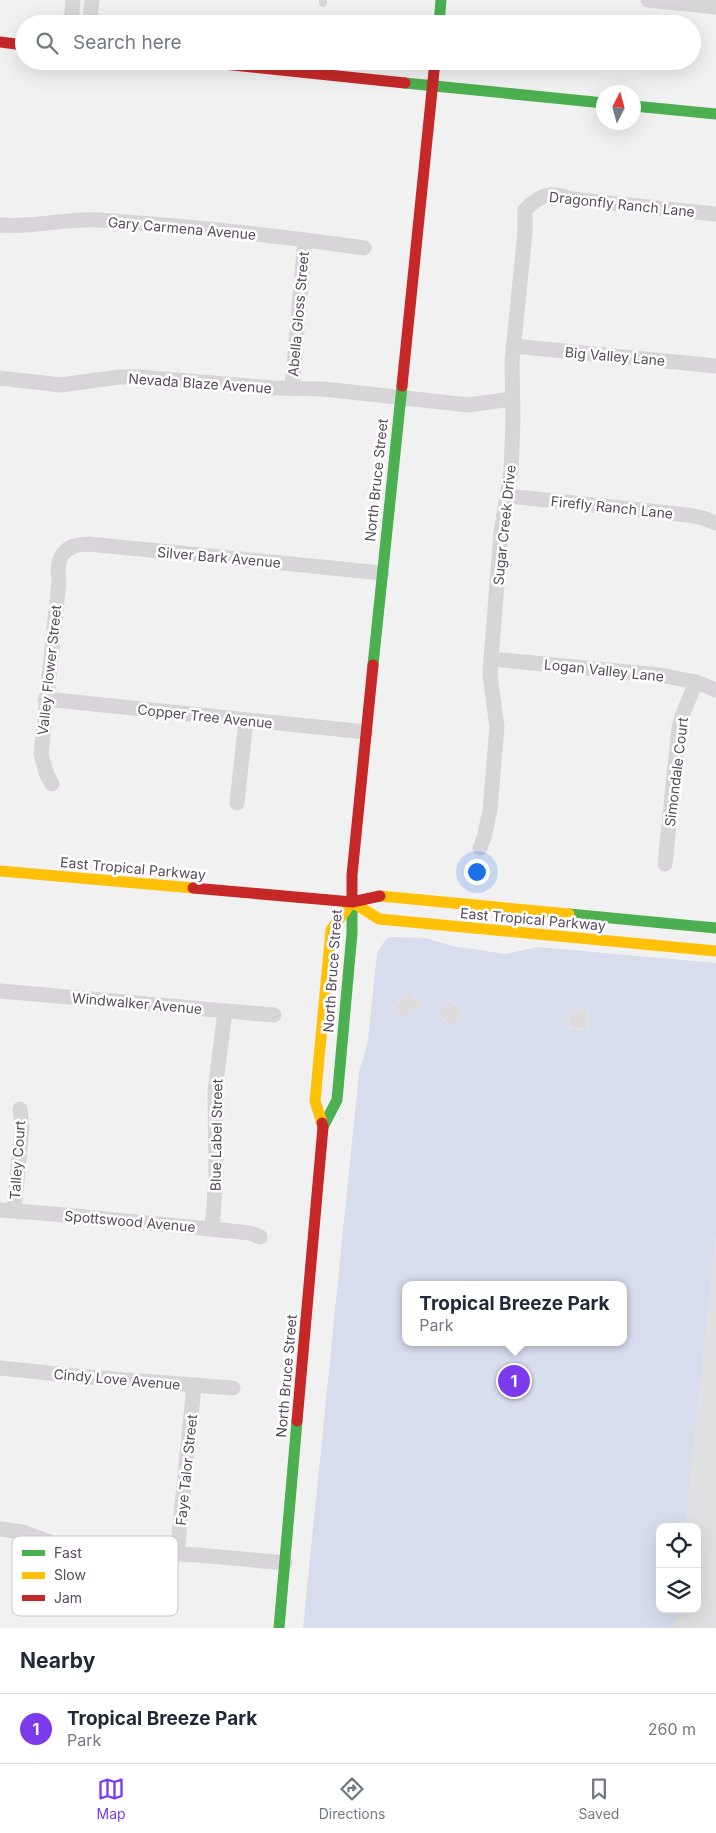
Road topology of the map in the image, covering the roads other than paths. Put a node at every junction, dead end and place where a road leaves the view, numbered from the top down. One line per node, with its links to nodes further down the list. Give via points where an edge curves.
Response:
1 (73, 0): 6 (street)
2 (92, 0): 7 (street)
3 (441, 0): 8 (street)
4 (648, 0): 5 (street)
5 (716, 7)
6 (72, 15)
7 (90, 15)
8 (439, 15)
9 (0, 42): 10 (street)
10 (15, 44)
11 (288, 70): 13 (street)
12 (434, 70): 13 (street, North Bruce Street)
13 (432, 84): 14 (street); 26 (street, North Bruce Street)
14 (596, 101)
15 (641, 107): 16 (street)
16 (716, 114)
17 (531, 204): 18 (street, Dragonfly Ranch Lane, via 544,195 552,194 571,199); 22 (street, Sugar Creek Drive, via 525,210)
18 (716, 214)
19 (0, 225): 20 (street, Gary Carmena Avenue, via 97,220)
20 (305, 240): 21 (street, Gary Carmena Avenue); 25 (street, Abella Gloss Street)
21 (364, 248)
22 (513, 346): 23 (street, Big Valley Lane); 27 (street, Sugar Creek Drive)
23 (716, 366)
24 (0, 378): 25 (street, Nevada Blaze Avenue, via 61,385 140,377)
25 (292, 388): 26 (street, Nevada Blaze Avenue)
26 (400, 397): 27 (street, Nevada Blaze Avenue, via 468,405); 31 (street, North Bruce Street)
27 (512, 399): 28 (street, Sugar Creek Drive, via 513,442)
28 (508, 496): 29 (street, Firefly Ranch Lane, via 688,515); 32 (street, Sugar Creek Drive, via 501,533)
29 (716, 523)
30 (61, 555): 31 (street, Silver Bark Avenue, via 69,546 89,544); 35 (street, Valley Flower Street)
31 (382, 573): 37 (street, North Bruce Street)
32 (491, 659): 33 (street, Logan Valley Lane, via 660,675); 40 (street, Sugar Creek Drive, via 497,728 490,810)
33 (696, 682): 34 (street, Logan Valley Lane); 41 (street, Simondale Court, via 679,728)
34 (716, 690)
35 (45, 699): 36 (street, Copper Tree Avenue); 38 (street, Valley Flower Street, via 41,754)
36 (246, 720): 37 (street, Copper Tree Avenue); 39 (street)
37 (366, 732): 43 (street, North Bruce Street)
38 (52, 784)
39 (237, 803)
40 (480, 848)
41 (665, 864)
42 (0, 870): 43 (street, East Tropical Parkway)
43 (352, 902): 44 (street, East Tropical Parkway, via 378,896); 45 (street, East Tropical Parkway, via 379,919); 50 (street, North Bruce Street, via 337,1100); 50 (street, North Bruce Street, via 331,930 315,1100)
44 (716, 928)
45 (716, 951)
46 (0, 991): 47 (street, Windwalker Avenue)
47 (225, 1011): 48 (street, Windwalker Avenue); 52 (street, Blue Label Street, via 215,1098 216,1179)
48 (274, 1015)
49 (20, 1109): 51 (street, Talley Court, via 22,1130)
50 (323, 1127): 61 (street, North Bruce Street)
51 (7, 1211): 52 (street, Spottswood Avenue)
52 (212, 1229): 53 (street, Spottswood Avenue)
53 (260, 1237)
54 (0, 1368): 55 (street, Cindy Love Avenue)
55 (194, 1386): 56 (street, Cindy Love Avenue); 59 (street, Faye Talor Street)
56 (233, 1388)
57 (0, 1529): 58 (street)
58 (33, 1536)
59 (178, 1544)
60 (178, 1554): 61 (street)
61 (285, 1563): 62 (street, North Bruce Street)
62 (280, 1628)

